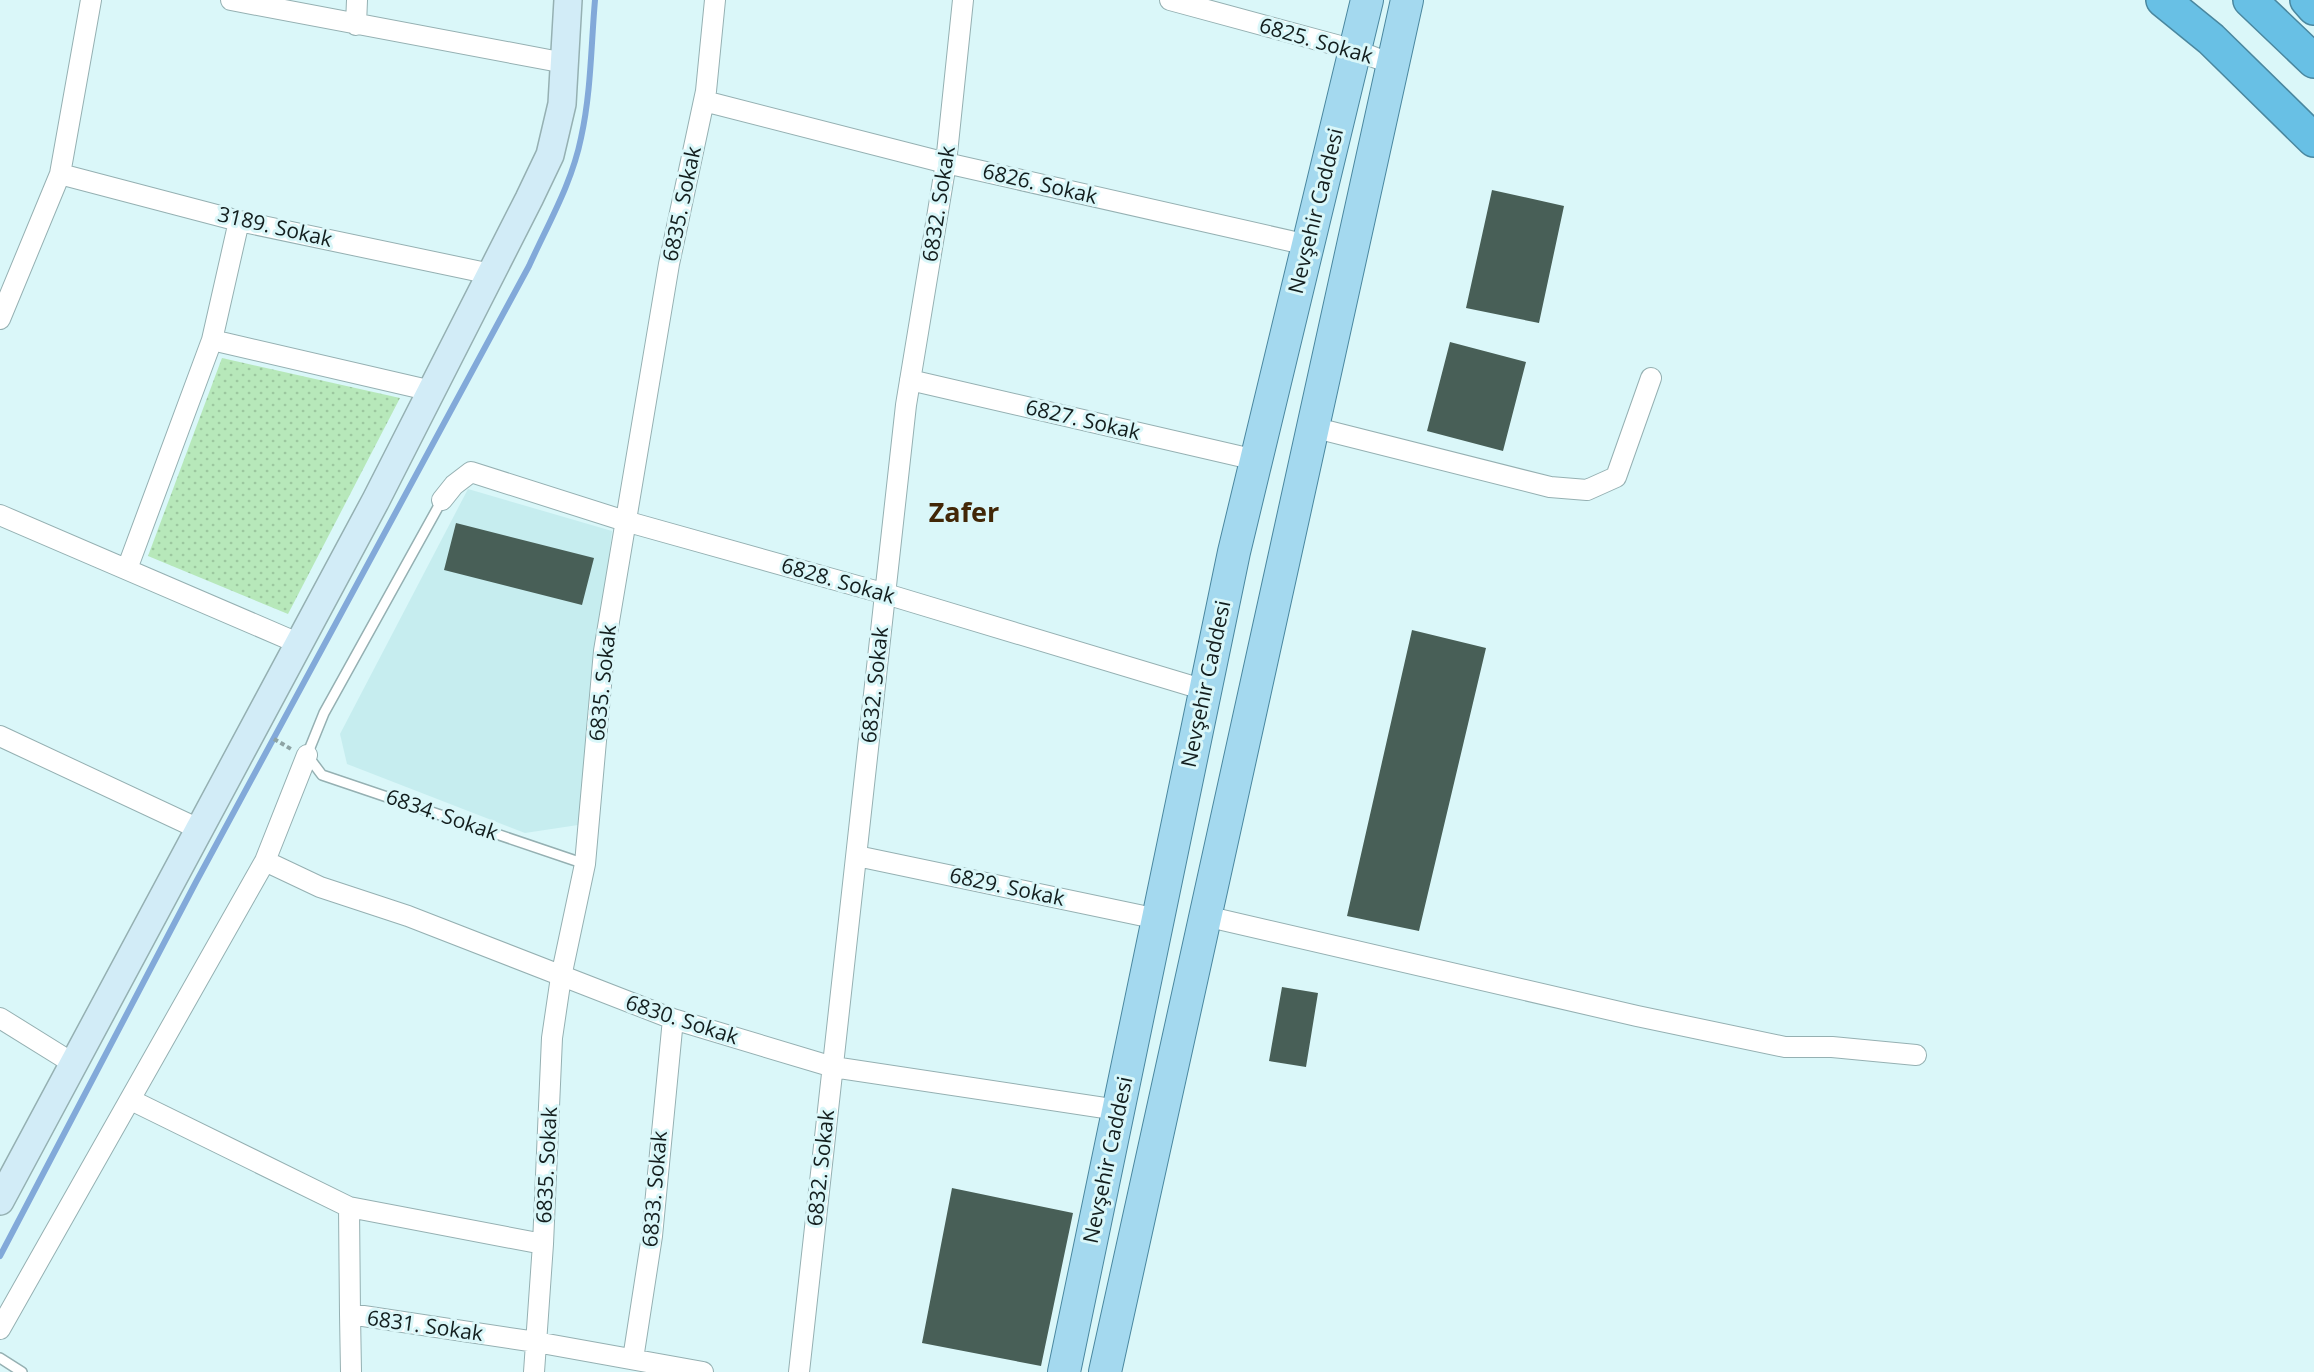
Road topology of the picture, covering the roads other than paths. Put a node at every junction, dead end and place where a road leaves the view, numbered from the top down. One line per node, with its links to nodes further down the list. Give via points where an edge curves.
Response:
1 (91, 0): 24 (street)
2 (231, 0): 15 (street)
3 (357, 0): 15 (street)
4 (568, 0): 18 (street)
5 (716, 0): 20 (street, 6835. Sokak)
6 (963, 0): 23 (street, 6832. Sokak)
7 (1170, 0): 16 (street, 6825. Sokak)
8 (1367, 0): 16 (main road, Nevşehir Caddesi)
9 (1407, 0): 19 (main road, Nevşehir Caddesi)
10 (2163, 0): 22 (highway, via 2211,39)
11 (2191, 0): 21 (highway)
12 (2250, 0): 17 (highway)
13 (2307, 0): 14 (highway)
14 (2314, 8)
15 (356, 25): 18 (street)
16 (1355, 50): 19 (street, 6825. Sokak); 26 (main road, Nevşehir Caddesi)
17 (2314, 61)
18 (565, 63): 27 (street, via 562,104 550,155)
19 (1392, 64): 33 (main road, Nevşehir Caddesi)
20 (704, 101): 23 (street, 6826. Sokak); 37 (street, 6835. Sokak, via 669,264)
21 (2314, 112)
22 (2314, 140)
23 (946, 163): 26 (street, 6826. Sokak); 31 (street, 6832. Sokak)
24 (60, 174): 25 (street, 3189. Sokak); 28 (street)
25 (239, 221): 27 (street, 3189. Sokak); 29 (street)
26 (1308, 245): 34 (main road, Nevşehir Caddesi)
27 (491, 274): 32 (street)
28 (0, 319)
29 (212, 340): 32 (street); 38 (street)
30 (1651, 378): 33 (street, via 1616,477 1587,490 1550,487)
31 (910, 380): 34 (street, 6827. Sokak); 39 (street, 6832. Sokak)
32 (432, 392): 40 (street)
33 (1312, 427): 48 (main road, Nevşehir Caddesi)
34 (1256, 460): 41 (main road, Nevşehir Caddesi)
35 (442, 500): 37 (street, 6828. Sokak, via 471,472); 43 (lane, via 324,713)
36 (0, 515): 38 (street)
37 (625, 521): 39 (street, 6828. Sokak); 47 (street, 6835. Sokak, via 604,651)
38 (127, 569): 40 (street)
39 (886, 594): 41 (street, 6828. Sokak); 45 (street, 6832. Sokak)
40 (300, 644): 44 (street)
41 (1205, 690): 49 (main road, Nevşehir Caddesi)
42 (0, 736): 44 (street)
43 (307, 755): 46 (street); 47 (lane, 6834. Sokak, via 322,775)
44 (201, 830): 54 (street)
45 (857, 856): 49 (street, 6829. Sokak); 55 (street, 6832. Sokak)
46 (265, 861): 50 (street, 6830. Sokak, via 320,887 408,916); 56 (street)
47 (585, 864): 50 (street, 6835. Sokak)
48 (1205, 916): 53 (street, via 1785,1047); 72 (main road, Nevşehir Caddesi)
49 (1158, 919): 57 (main road, Nevşehir Caddesi)
50 (561, 977): 52 (street, 6830. Sokak); 60 (street, 6835. Sokak, via 552,1038)
51 (0, 1018): 54 (street)
52 (673, 1019): 55 (street, 6830. Sokak); 65 (street, 6833. Sokak, via 652,1236)
53 (1916, 1054)
54 (74, 1064): 58 (street)
55 (833, 1067): 57 (street, 6830. Sokak); 70 (street, 6832. Sokak)
56 (131, 1100): 59 (street); 62 (street)
57 (1118, 1110): 71 (main road, Nevşehir Caddesi)
58 (0, 1201)
59 (349, 1207): 60 (street); 61 (street, 6831. Sokak)
60 (543, 1244): 63 (street, 6835. Sokak)
61 (350, 1314): 63 (street, 6831. Sokak); 67 (street)
62 (0, 1329)
63 (536, 1342): 65 (street, 6831. Sokak); 68 (street, 6835. Sokak)
64 (0, 1358): 66 (lane)
65 (633, 1359): 69 (street, 6831. Sokak)
66 (22, 1372)
67 (351, 1372)
68 (534, 1372)
69 (704, 1372)
70 (799, 1372)
71 (1064, 1372)
72 (1105, 1372)

